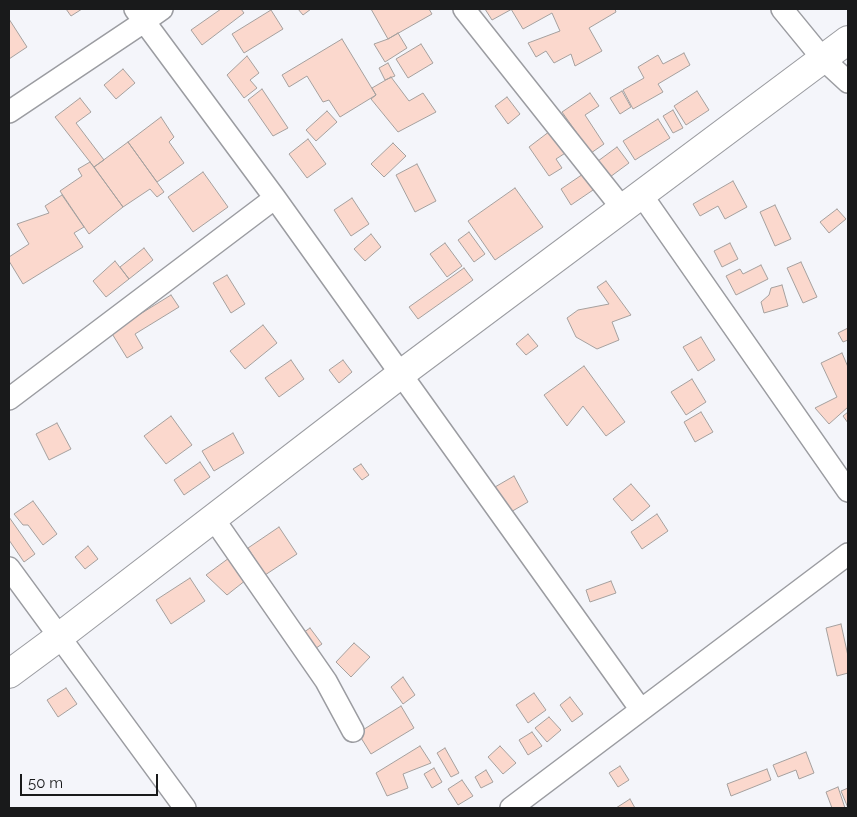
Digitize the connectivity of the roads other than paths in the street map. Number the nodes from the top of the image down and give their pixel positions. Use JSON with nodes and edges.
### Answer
{"nodes":[{"id":1,"x":162,"y":9,"type":"edge"},
{"id":2,"x":464,"y":9,"type":"edge"},
{"id":3,"x":782,"y":9,"type":"edge"},
{"id":4,"x":140,"y":15,"type":"edge"},
{"id":5,"x":848,"y":40,"type":"edge"},
{"id":6,"x":823,"y":59,"type":"junction"},
{"id":7,"x":848,"y":82,"type":"edge"},
{"id":8,"x":9,"y":112,"type":"edge"},
{"id":9,"x":275,"y":198,"type":"junction"},
{"id":10,"x":632,"y":201,"type":"junction"},
{"id":11,"x":401,"y":374,"type":"junction"},
{"id":12,"x":9,"y":398,"type":"edge"},
{"id":13,"x":848,"y":491,"type":"edge"},
{"id":14,"x":213,"y":518,"type":"junction"},
{"id":15,"x":848,"y":554,"type":"edge"},
{"id":16,"x":9,"y":568,"type":"edge"},
{"id":17,"x":59,"y":637,"type":"junction"},
{"id":18,"x":9,"y":674,"type":"edge"},
{"id":19,"x":641,"y":710,"type":"junction"},
{"id":20,"x":353,"y":732,"type":"dead end"},
{"id":21,"x":185,"y":808,"type":"edge"},
{"id":22,"x":511,"y":808,"type":"edge"}],
"edges":[{"from":1,"to":4,"type":"street"},
{"from":2,"to":10,"type":"street"},
{"from":3,"to":6,"type":"street"},
{"from":4,"to":8,"type":"street"},
{"from":4,"to":9,"type":"street"},
{"from":5,"to":6,"type":"main road"},
{"from":6,"to":7,"type":"street"},
{"from":6,"to":10,"type":"main road"},
{"from":9,"to":11,"type":"street"},
{"from":9,"to":12,"type":"street"},
{"from":10,"to":11,"type":"main road"},
{"from":10,"to":13,"type":"street"},
{"from":11,"to":14,"type":"main road"},
{"from":11,"to":19,"type":"street"},
{"from":14,"to":17,"type":"main road"},
{"from":14,"to":20,"type":"street"},
{"from":15,"to":19,"type":"street"},
{"from":16,"to":17,"type":"street"},
{"from":17,"to":18,"type":"main road"},
{"from":17,"to":21,"type":"street"},
{"from":19,"to":22,"type":"street"}]}
